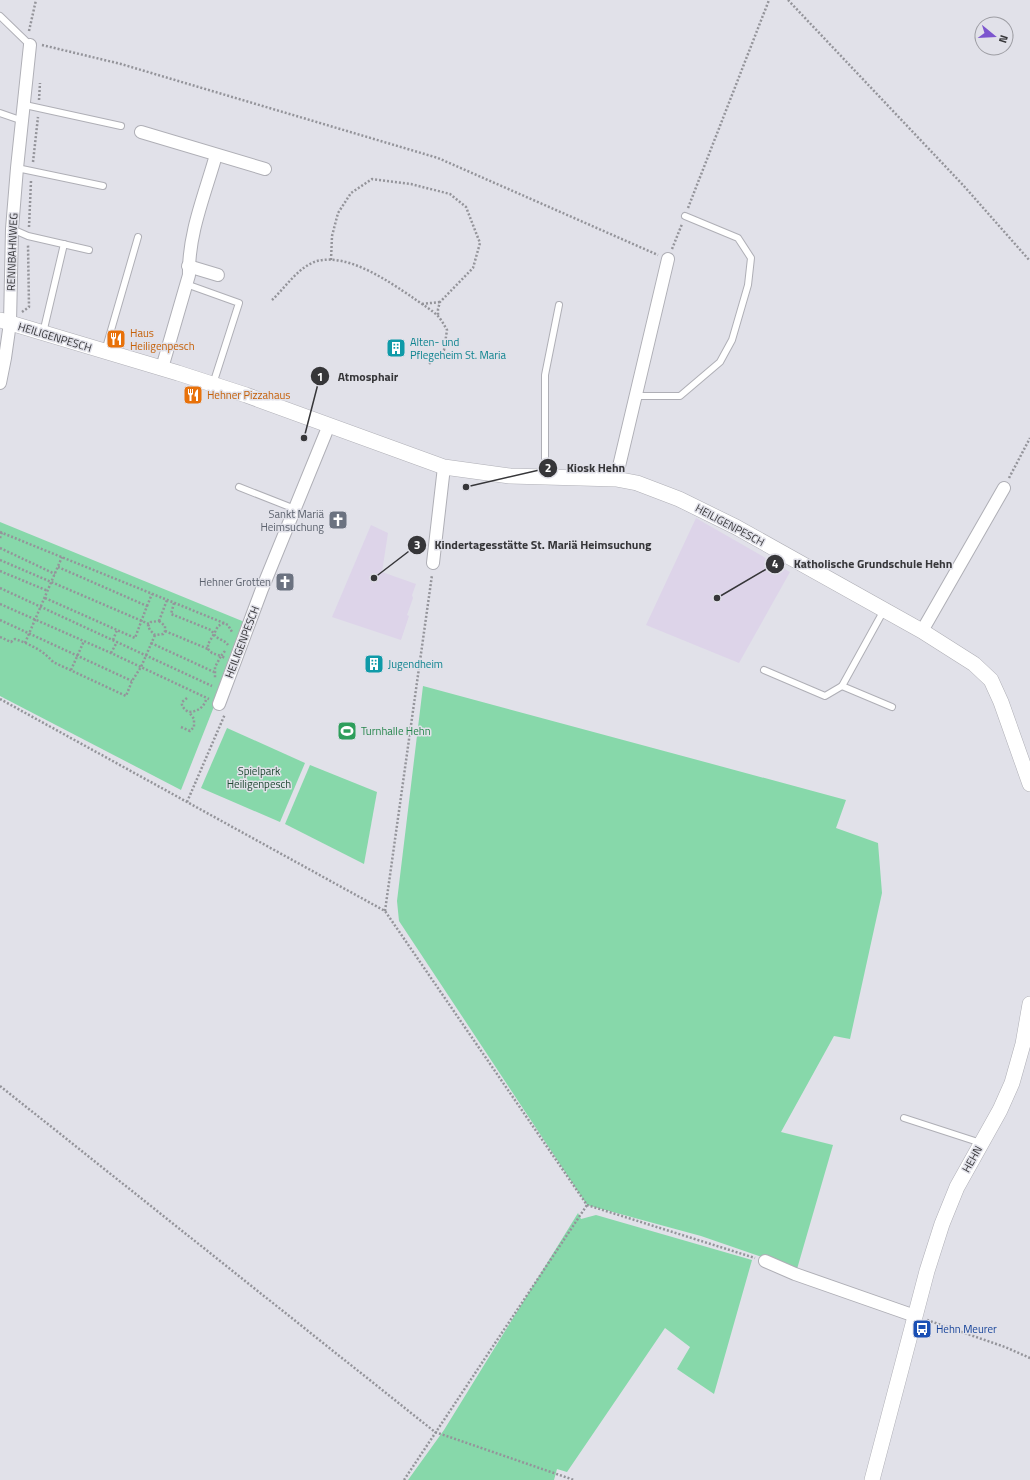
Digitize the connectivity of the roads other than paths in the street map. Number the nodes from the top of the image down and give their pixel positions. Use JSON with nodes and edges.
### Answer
{"nodes":[{"id":1,"x":0,"y":16,"type":"edge"},
{"id":2,"x":36,"y":45,"type":"joint"},
{"id":3,"x":25,"y":105,"type":"junction"},
{"id":4,"x":0,"y":113,"type":"edge"},
{"id":5,"x":23,"y":121,"type":"junction"},
{"id":6,"x":121,"y":126,"type":"dead end"},
{"id":7,"x":142,"y":132,"type":"dead end"},
{"id":8,"x":216,"y":155,"type":"junction"},
{"id":9,"x":17,"y":168,"type":"junction"},
{"id":10,"x":265,"y":169,"type":"dead end"},
{"id":11,"x":103,"y":186,"type":"dead end"},
{"id":12,"x":685,"y":216,"type":"road end"},
{"id":13,"x":12,"y":229,"type":"junction"},
{"id":14,"x":138,"y":237,"type":"dead end"},
{"id":15,"x":64,"y":244,"type":"junction"},
{"id":16,"x":89,"y":250,"type":"dead end"},
{"id":17,"x":668,"y":259,"type":"road end"},
{"id":18,"x":188,"y":266,"type":"junction"},
{"id":19,"x":218,"y":275,"type":"dead end"},
{"id":20,"x":186,"y":284,"type":"junction"},
{"id":21,"x":559,"y":305,"type":"dead end"},
{"id":22,"x":5,"y":321,"type":"edge"},
{"id":23,"x":43,"y":333,"type":"junction"},
{"id":24,"x":105,"y":351,"type":"junction"},
{"id":25,"x":162,"y":368,"type":"junction"},
{"id":26,"x":0,"y":382,"type":"edge"},
{"id":27,"x":213,"y":384,"type":"junction"},
{"id":28,"x":636,"y":396,"type":"junction"},
{"id":29,"x":329,"y":425,"type":"junction"},
{"id":30,"x":444,"y":467,"type":"junction"},
{"id":31,"x":545,"y":477,"type":"junction"},
{"id":32,"x":616,"y":479,"type":"junction"},
{"id":33,"x":239,"y":487,"type":"dead end"},
{"id":34,"x":1004,"y":488,"type":"road end"},
{"id":35,"x":295,"y":509,"type":"junction"},
{"id":36,"x":434,"y":563,"type":"road end"},
{"id":37,"x":884,"y":610,"type":"junction"},
{"id":38,"x":922,"y":632,"type":"junction"},
{"id":39,"x":764,"y":670,"type":"dead end"},
{"id":40,"x":842,"y":686,"type":"junction"},
{"id":41,"x":219,"y":704,"type":"road end"},
{"id":42,"x":892,"y":708,"type":"dead end"},
{"id":43,"x":1029,"y":776,"type":"edge"},
{"id":44,"x":1030,"y":1004,"type":"edge"},
{"id":45,"x":904,"y":1118,"type":"dead end"},
{"id":46,"x":981,"y":1143,"type":"junction"},
{"id":47,"x":765,"y":1261,"type":"road end"},
{"id":48,"x":915,"y":1316,"type":"junction"},
{"id":49,"x":872,"y":1480,"type":"edge"}],
"edges":[{"from":1,"to":2,"type":"lane"},
{"from":2,"to":3,"type":"street","name":"RENNBAHNWEG"},
{"from":3,"to":5,"type":"street","name":"RENNBAHNWEG"},
{"from":3,"to":6,"type":"lane"},
{"from":4,"to":5,"type":"lane"},
{"from":5,"to":9,"type":"street","name":"RENNBAHNWEG"},
{"from":7,"to":8,"type":"street"},
{"from":8,"to":10,"type":"street"},
{"from":8,"to":18,"type":"street"},
{"from":9,"to":11,"type":"lane"},
{"from":9,"to":13,"type":"street","name":"RENNBAHNWEG"},
{"from":12,"to":28,"type":"lane"},
{"from":13,"to":15,"type":"lane"},
{"from":13,"to":22,"type":"street","name":"RENNBAHNWEG"},
{"from":14,"to":24,"type":"lane"},
{"from":15,"to":16,"type":"lane"},
{"from":15,"to":23,"type":"lane"},
{"from":17,"to":28,"type":"street"},
{"from":18,"to":19,"type":"street"},
{"from":18,"to":20,"type":"street"},
{"from":20,"to":25,"type":"street"},
{"from":20,"to":27,"type":"lane"},
{"from":21,"to":31,"type":"lane"},
{"from":22,"to":23,"type":"street","name":"HEILIGENPESCH"},
{"from":22,"to":26,"type":"street","name":"RENNBAHNWEG"},
{"from":23,"to":24,"type":"street","name":"HEILIGENPESCH"},
{"from":24,"to":25,"type":"street","name":"HEILIGENPESCH"},
{"from":25,"to":27,"type":"street","name":"HEILIGENPESCH"},
{"from":27,"to":29,"type":"street","name":"HEILIGENPESCH"},
{"from":28,"to":32,"type":"street"},
{"from":29,"to":30,"type":"street","name":"HEILIGENPESCH"},
{"from":29,"to":35,"type":"street","name":"HEILIGENPESCH"},
{"from":30,"to":31,"type":"street","name":"HEILIGENPESCH"},
{"from":30,"to":36,"type":"street"},
{"from":31,"to":32,"type":"street","name":"HEILIGENPESCH"},
{"from":32,"to":37,"type":"street","name":"HEILIGENPESCH"},
{"from":33,"to":35,"type":"lane"},
{"from":34,"to":38,"type":"street"},
{"from":35,"to":41,"type":"street","name":"HEILIGENPESCH"},
{"from":37,"to":38,"type":"street","name":"HEILIGENPESCH"},
{"from":37,"to":40,"type":"lane"},
{"from":38,"to":43,"type":"street","name":"HEILIGENPESCH"},
{"from":39,"to":40,"type":"lane"},
{"from":40,"to":42,"type":"lane"},
{"from":44,"to":46,"type":"street","name":"HEHN"},
{"from":45,"to":46,"type":"lane"},
{"from":46,"to":48,"type":"street","name":"HEHN"},
{"from":47,"to":48,"type":"street"},
{"from":48,"to":49,"type":"street","name":"HEHN"}]}
